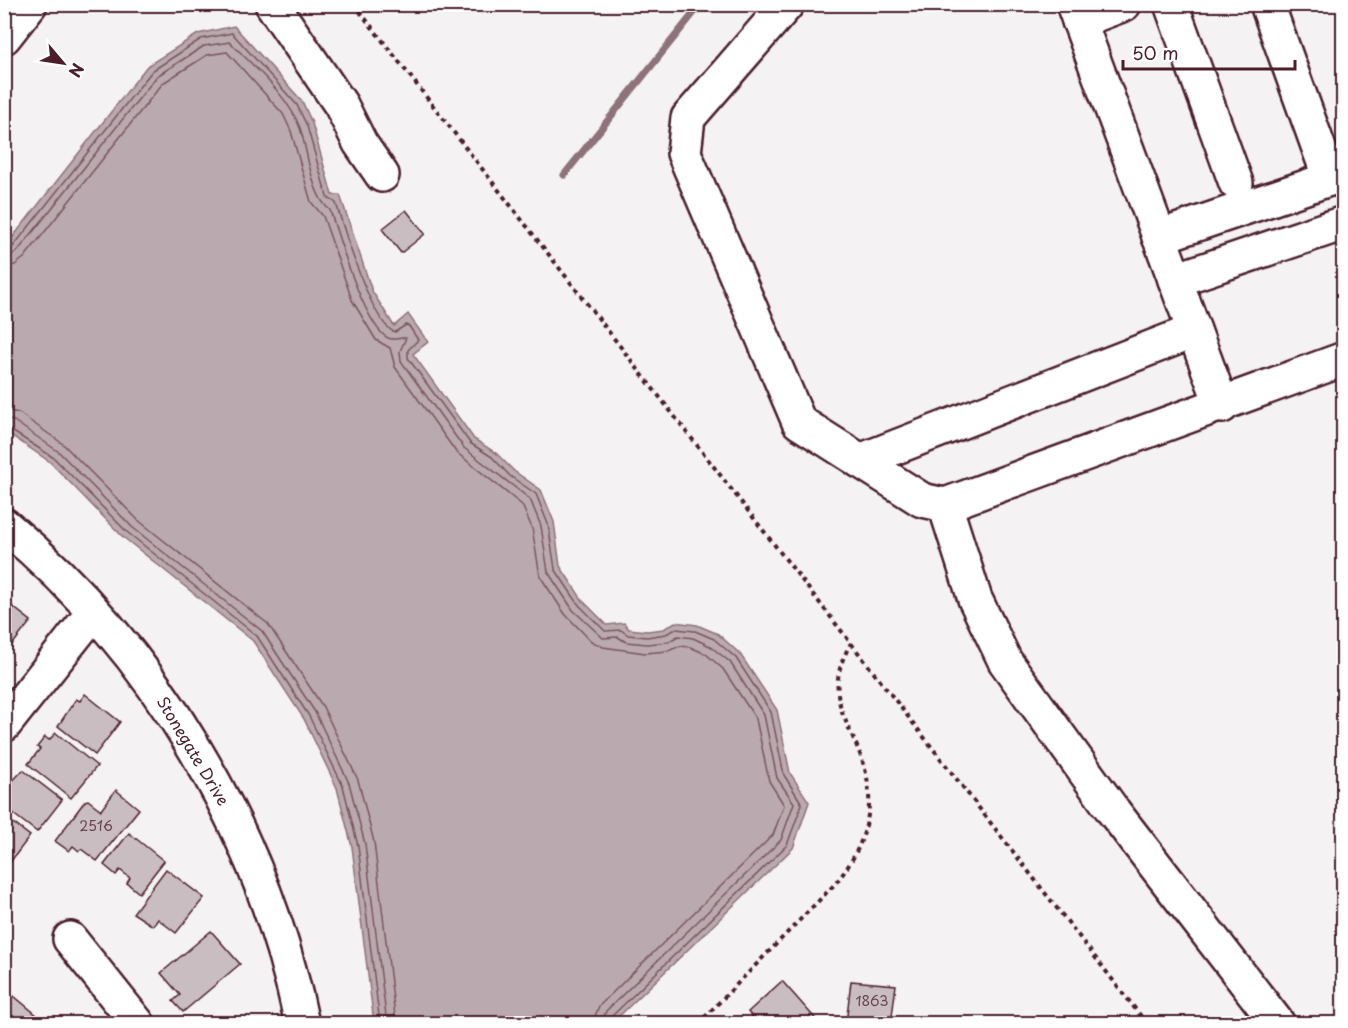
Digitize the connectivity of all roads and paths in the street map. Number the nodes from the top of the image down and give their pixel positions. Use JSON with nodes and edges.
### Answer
{"nodes":[{"id":1,"x":30,"y":4,"type":"edge"},
{"id":2,"x":272,"y":4,"type":"edge"},
{"id":3,"x":354,"y":4,"type":"edge"},
{"id":4,"x":786,"y":4,"type":"edge"},
{"id":5,"x":1124,"y":4,"type":"edge"},
{"id":6,"x":1171,"y":4,"type":"edge"},
{"id":7,"x":1267,"y":4,"type":"edge"},
{"id":8,"x":1076,"y":13,"type":"edge"},
{"id":9,"x":4,"y":37,"type":"edge"},
{"id":10,"x":382,"y":175,"type":"dead end"},
{"id":11,"x":1337,"y":176,"type":"edge"},
{"id":12,"x":1236,"y":183,"type":"dead end"},
{"id":13,"x":1344,"y":223,"type":"edge"},
{"id":14,"x":1159,"y":237,"type":"junction"},
{"id":15,"x":1175,"y":280,"type":"junction"},
{"id":16,"x":1194,"y":332,"type":"junction"},
{"id":17,"x":1344,"y":359,"type":"edge"},
{"id":18,"x":1222,"y":406,"type":"junction"},
{"id":19,"x":860,"y":460,"type":"junction"},
{"id":20,"x":945,"y":505,"type":"junction"},
{"id":21,"x":4,"y":525,"type":"edge"},
{"id":22,"x":93,"y":613,"type":"junction"},
{"id":23,"x":851,"y":643,"type":"junction"},
{"id":24,"x":6,"y":721,"type":"edge"},
{"id":25,"x":70,"y":939,"type":"dead end"},
{"id":26,"x":138,"y":1023,"type":"edge"},
{"id":27,"x":302,"y":1023,"type":"edge"},
{"id":28,"x":698,"y":1023,"type":"edge"},
{"id":29,"x":1147,"y":1023,"type":"edge"},
{"id":30,"x":1278,"y":1023,"type":"edge"}],
"edges":[{"from":1,"to":9,"type":"street"},
{"from":2,"to":10,"type":"street"},
{"from":3,"to":23,"type":"path"},
{"from":4,"to":19,"type":"street"},
{"from":5,"to":8,"type":"street"},
{"from":6,"to":12,"type":"street"},
{"from":7,"to":11,"type":"street"},
{"from":8,"to":14,"type":"street"},
{"from":11,"to":14,"type":"street"},
{"from":13,"to":15,"type":"street"},
{"from":14,"to":15,"type":"street"},
{"from":15,"to":16,"type":"street"},
{"from":16,"to":18,"type":"street"},
{"from":16,"to":19,"type":"street"},
{"from":17,"to":18,"type":"street"},
{"from":18,"to":20,"type":"street"},
{"from":19,"to":20,"type":"street"},
{"from":20,"to":30,"type":"street"},
{"from":21,"to":22,"type":"street","name":"Stonegate Drive"},
{"from":22,"to":24,"type":"street"},
{"from":22,"to":27,"type":"street","name":"Stonegate Drive"},
{"from":23,"to":28,"type":"path"},
{"from":23,"to":29,"type":"path"},
{"from":25,"to":26,"type":"street"}]}
